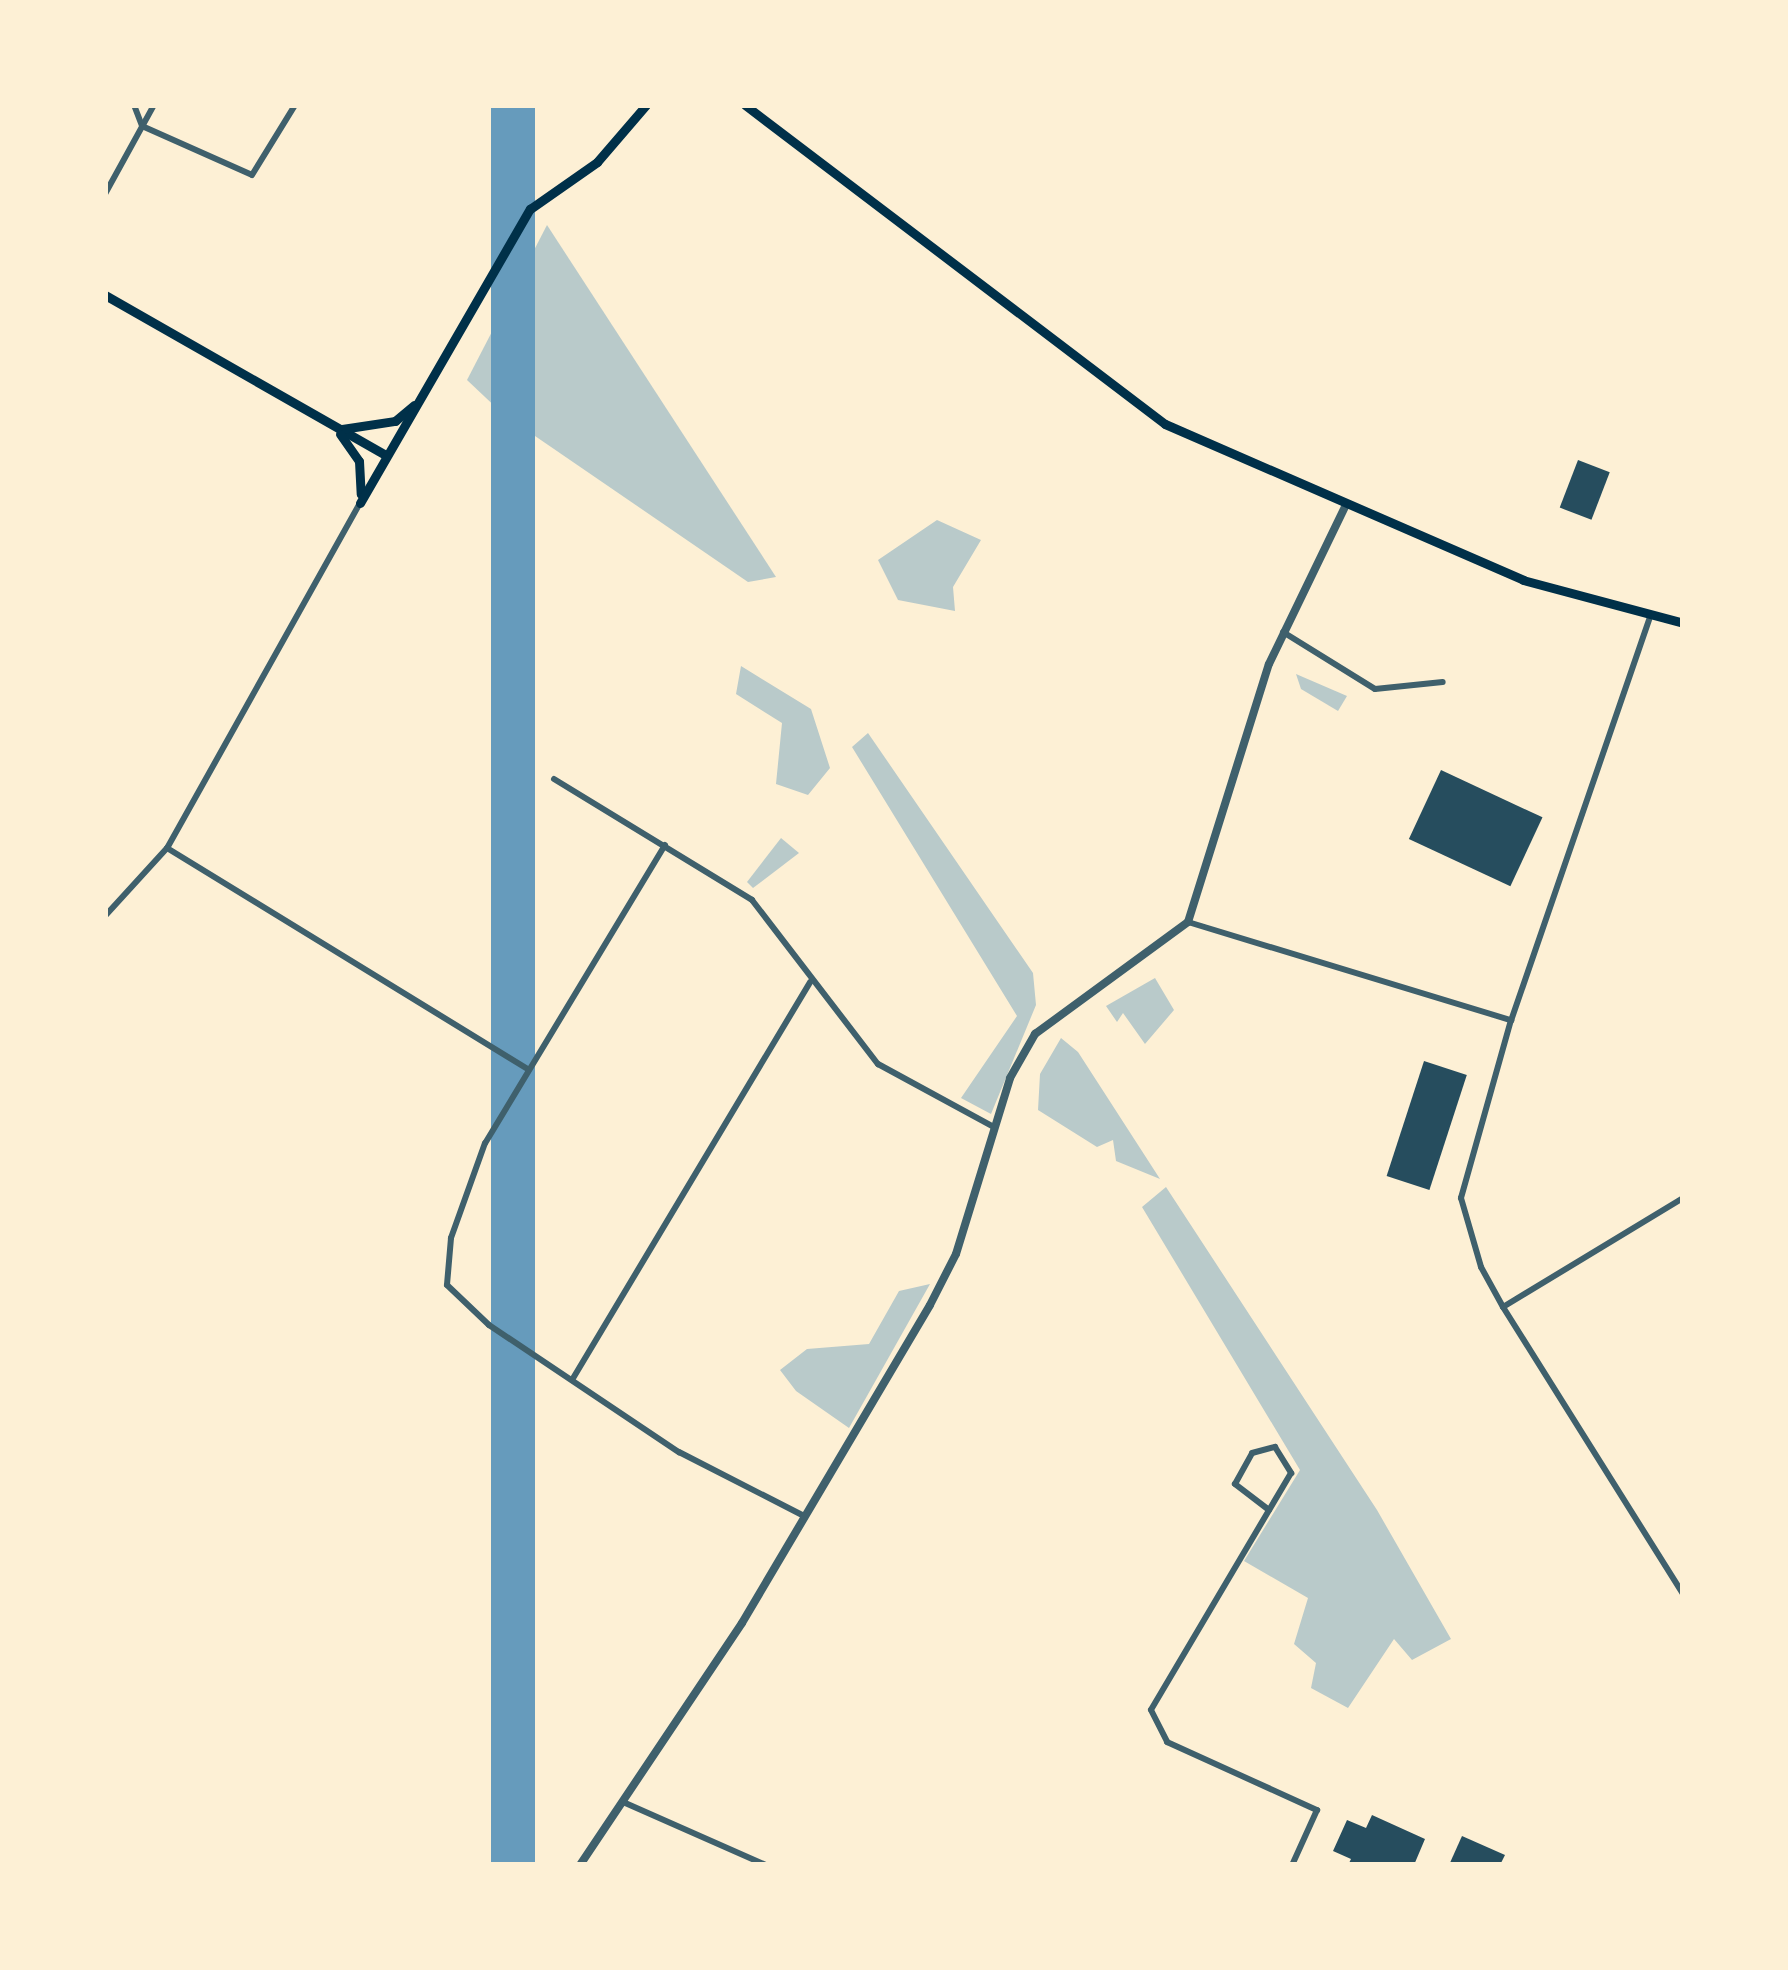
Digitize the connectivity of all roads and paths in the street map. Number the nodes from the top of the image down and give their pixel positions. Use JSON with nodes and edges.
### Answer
{"nodes":[{"id":1,"x":134,"y":105,"type":"edge"},
{"id":2,"x":154,"y":105,"type":"edge"},
{"id":3,"x":295,"y":105,"type":"edge"},
{"id":4,"x":646,"y":105,"type":"edge"},
{"id":5,"x":745,"y":105,"type":"edge"},
{"id":6,"x":142,"y":126,"type":"junction"},
{"id":7,"x":105,"y":194,"type":"edge"},
{"id":8,"x":106,"y":295,"type":"edge"},
{"id":9,"x":422,"y":398,"type":"junction"},
{"id":10,"x":336,"y":430,"type":"junction"},
{"id":11,"x":386,"y":455,"type":"junction"},
{"id":12,"x":360,"y":503,"type":"junction"},
{"id":13,"x":1346,"y":505,"type":"junction"},
{"id":14,"x":1650,"y":617,"type":"junction"},
{"id":15,"x":1683,"y":623,"type":"edge"},
{"id":16,"x":1283,"y":632,"type":"junction"},
{"id":17,"x":1443,"y":682,"type":"dead end"},
{"id":18,"x":554,"y":779,"type":"dead end"},
{"id":19,"x":665,"y":845,"type":"junction"},
{"id":20,"x":167,"y":848,"type":"junction"},
{"id":21,"x":105,"y":916,"type":"edge"},
{"id":22,"x":1188,"y":922,"type":"junction"},
{"id":23,"x":811,"y":981,"type":"junction"},
{"id":24,"x":1511,"y":1020,"type":"junction"},
{"id":25,"x":528,"y":1070,"type":"junction"},
{"id":26,"x":992,"y":1126,"type":"junction"},
{"id":27,"x":1683,"y":1198,"type":"edge"},
{"id":28,"x":1503,"y":1307,"type":"junction"},
{"id":29,"x":572,"y":1380,"type":"junction"},
{"id":30,"x":1268,"y":1510,"type":"junction"},
{"id":31,"x":804,"y":1516,"type":"junction"},
{"id":32,"x":1683,"y":1594,"type":"edge"},
{"id":33,"x":623,"y":1802,"type":"junction"},
{"id":34,"x":580,"y":1865,"type":"edge"},
{"id":35,"x":766,"y":1865,"type":"edge"},
{"id":36,"x":1292,"y":1865,"type":"edge"}],
"edges":[{"from":1,"to":6,"type":"street"},
{"from":2,"to":6,"type":"street"},
{"from":3,"to":6,"type":"street"},
{"from":4,"to":9,"type":"main road"},
{"from":5,"to":13,"type":"main road"},
{"from":6,"to":7,"type":"street"},
{"from":8,"to":10,"type":"main road"},
{"from":9,"to":10,"type":"main road"},
{"from":9,"to":11,"type":"main road"},
{"from":10,"to":11,"type":"main road"},
{"from":10,"to":12,"type":"main road"},
{"from":11,"to":12,"type":"main road"},
{"from":12,"to":20,"type":"street"},
{"from":13,"to":14,"type":"main road"},
{"from":13,"to":16,"type":"street"},
{"from":14,"to":15,"type":"main road"},
{"from":14,"to":24,"type":"street"},
{"from":16,"to":17,"type":"street"},
{"from":16,"to":22,"type":"street"},
{"from":18,"to":19,"type":"street"},
{"from":19,"to":23,"type":"street"},
{"from":19,"to":25,"type":"street"},
{"from":20,"to":21,"type":"street"},
{"from":20,"to":25,"type":"street"},
{"from":22,"to":24,"type":"street"},
{"from":22,"to":26,"type":"street"},
{"from":23,"to":26,"type":"street"},
{"from":23,"to":29,"type":"street"},
{"from":24,"to":28,"type":"street"},
{"from":25,"to":29,"type":"street"},
{"from":26,"to":31,"type":"street"},
{"from":27,"to":28,"type":"street"},
{"from":28,"to":32,"type":"street"},
{"from":29,"to":31,"type":"street"},
{"from":30,"to":30,"type":"street"},
{"from":30,"to":36,"type":"street"},
{"from":31,"to":33,"type":"street"},
{"from":33,"to":34,"type":"street"},
{"from":33,"to":35,"type":"street"}]}
